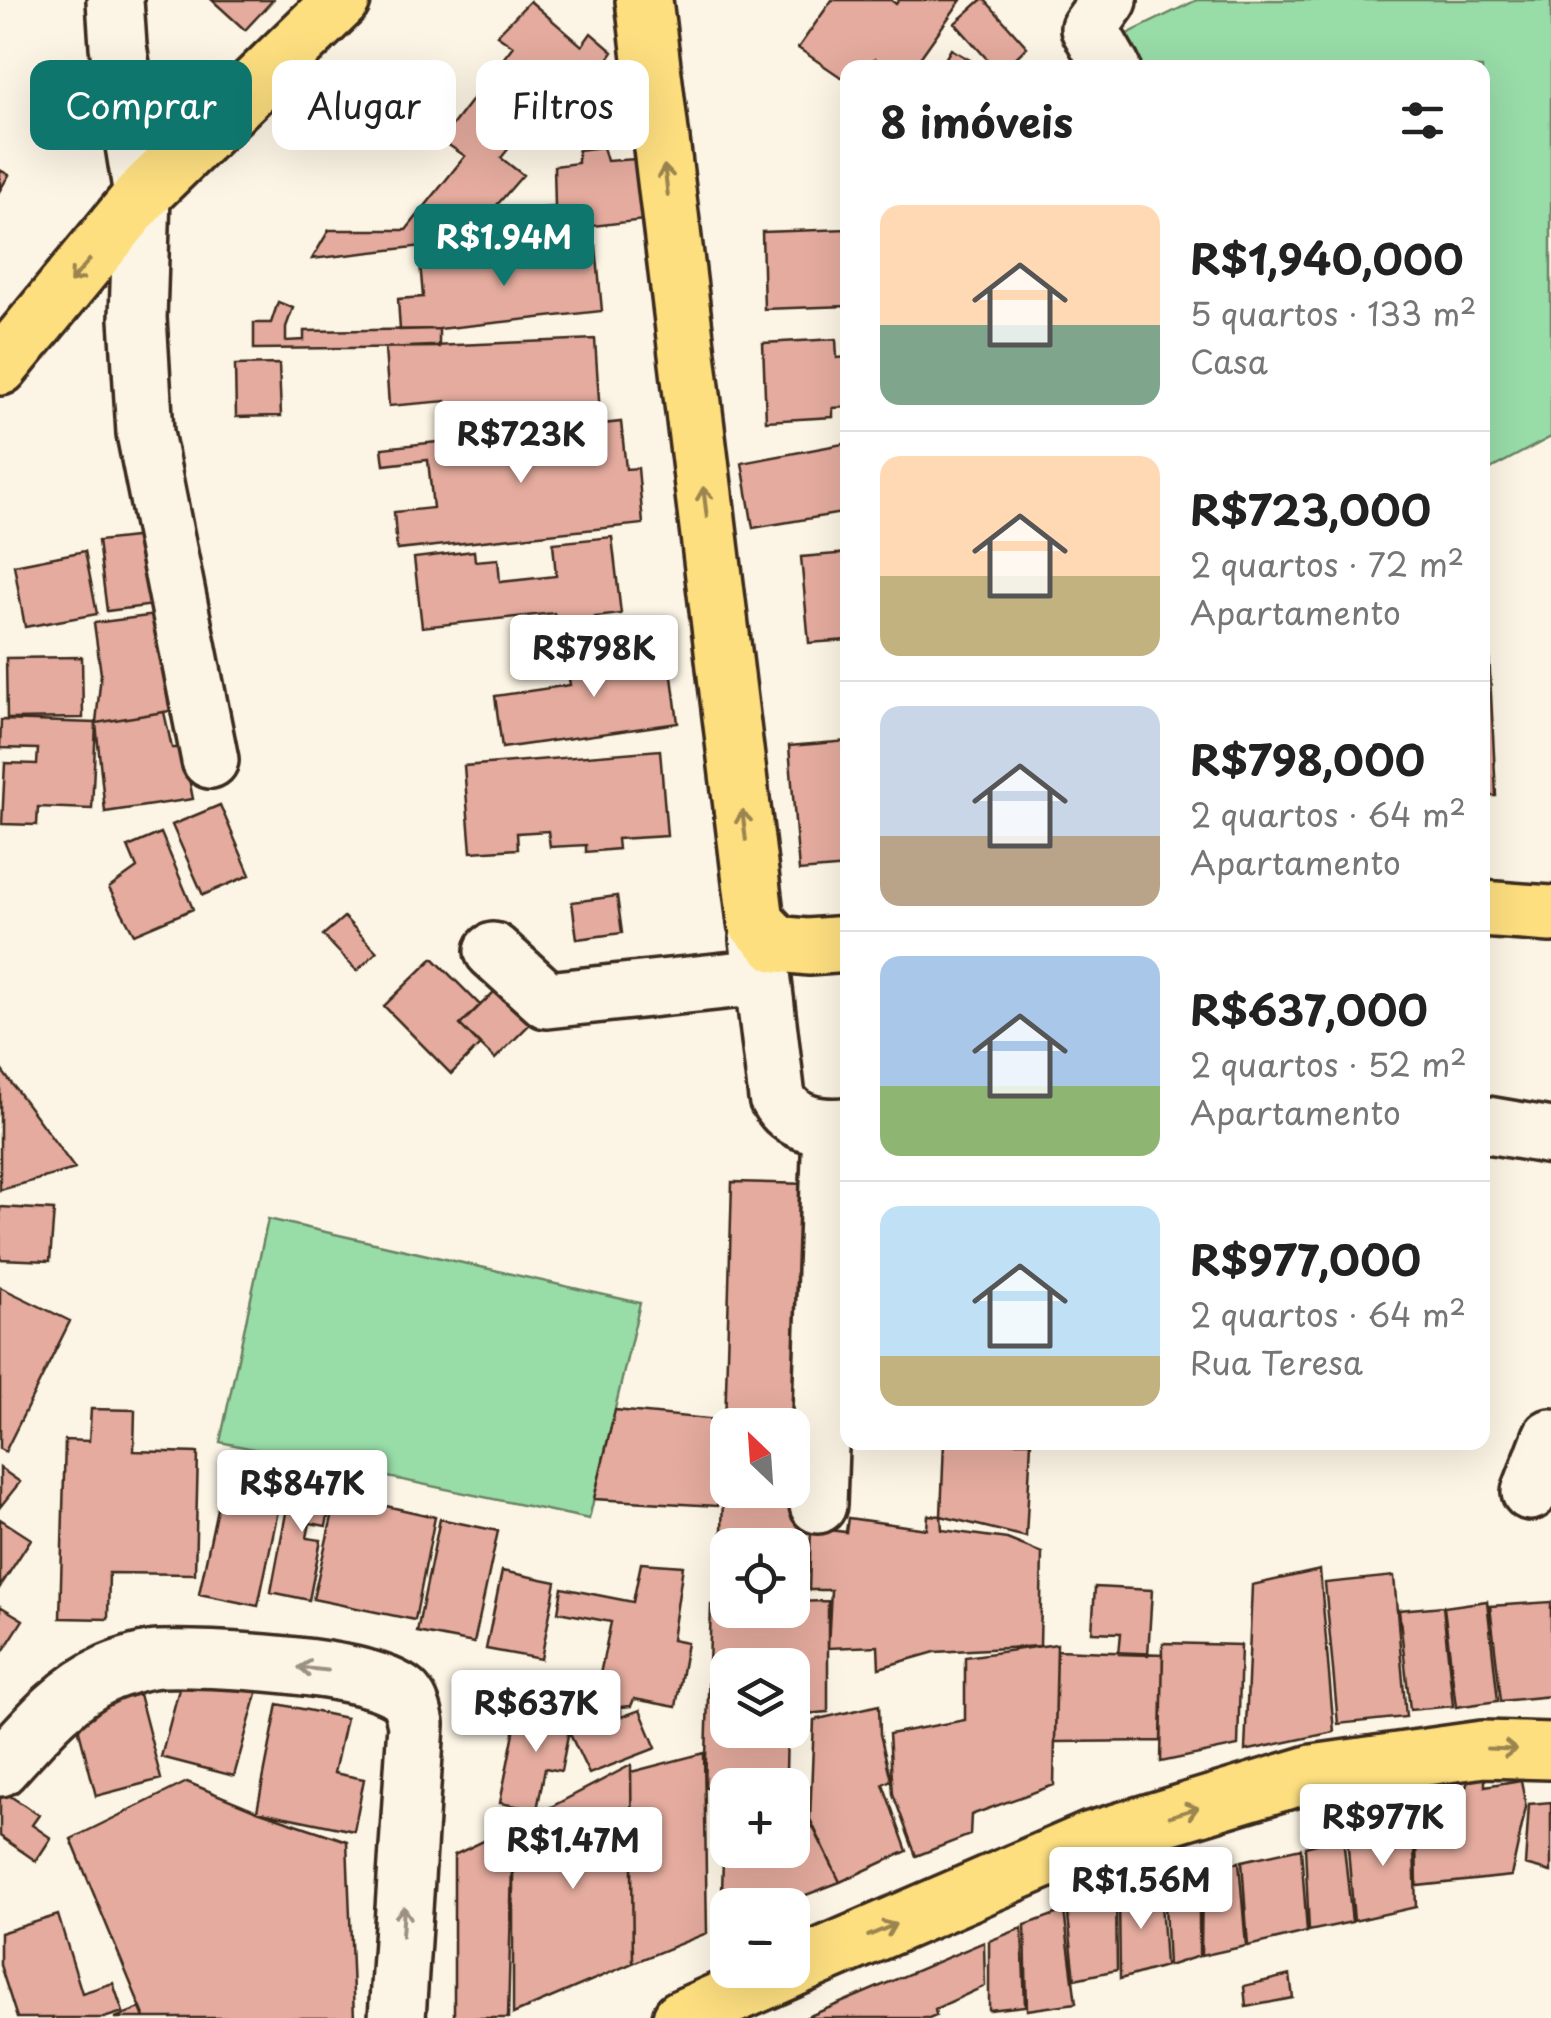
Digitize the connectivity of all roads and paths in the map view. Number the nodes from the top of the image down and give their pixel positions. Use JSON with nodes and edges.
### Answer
{"nodes":[{"id":1,"x":115,"y":0,"type":"edge"},
{"id":2,"x":342,"y":0,"type":"edge"},
{"id":3,"x":644,"y":0,"type":"edge"},
{"id":4,"x":1109,"y":0,"type":"edge"},
{"id":5,"x":1108,"y":60,"type":"edge"},
{"id":6,"x":142,"y":195,"type":"junction"},
{"id":7,"x":0,"y":367,"type":"edge"},
{"id":8,"x":210,"y":760,"type":"dead end"},
{"id":9,"x":1490,"y":910,"type":"edge"},
{"id":10,"x":1551,"y":914,"type":"edge"},
{"id":11,"x":756,"y":922,"type":"junction"},
{"id":12,"x":840,"y":945,"type":"edge"},
{"id":13,"x":492,"y":951,"type":"dead end"},
{"id":14,"x":762,"y":977,"type":"junction"},
{"id":15,"x":1490,"y":1125,"type":"edge"},
{"id":16,"x":839,"y":1126,"type":"edge"},
{"id":17,"x":1551,"y":1136,"type":"edge"},
{"id":18,"x":837,"y":1267,"type":"edge"},
{"id":19,"x":1551,"y":1437,"type":"edge"},
{"id":20,"x":1530,"y":1492,"type":"dead end"},
{"id":21,"x":818,"y":1504,"type":"dead end"},
{"id":22,"x":1551,"y":1751,"type":"edge"},
{"id":23,"x":0,"y":1768,"type":"edge"},
{"id":24,"x":810,"y":1962,"type":"edge"},
{"id":25,"x":755,"y":1988,"type":"edge"},
{"id":26,"x":710,"y":2011,"type":"edge"},
{"id":27,"x":397,"y":2018,"type":"edge"}],
"edges":[{"from":1,"to":6,"type":"street"},
{"from":2,"to":6,"type":"main road"},
{"from":11,"to":3,"type":"main road","one_way":true},
{"from":4,"to":5,"type":"street"},
{"from":6,"to":7,"type":"main road","one_way":true},
{"from":6,"to":8,"type":"street"},
{"from":9,"to":10,"type":"main road"},
{"from":11,"to":12,"type":"main road"},
{"from":11,"to":14,"type":"street"},
{"from":13,"to":14,"type":"street"},
{"from":14,"to":16,"type":"street"},
{"from":15,"to":17,"type":"street"},
{"from":16,"to":18,"type":"street"},
{"from":18,"to":21,"type":"street"},
{"from":19,"to":20,"type":"street"},
{"from":24,"to":22,"type":"main road","one_way":true},
{"from":27,"to":23,"type":"street","one_way":true},
{"from":25,"to":26,"type":"main road"}]}
